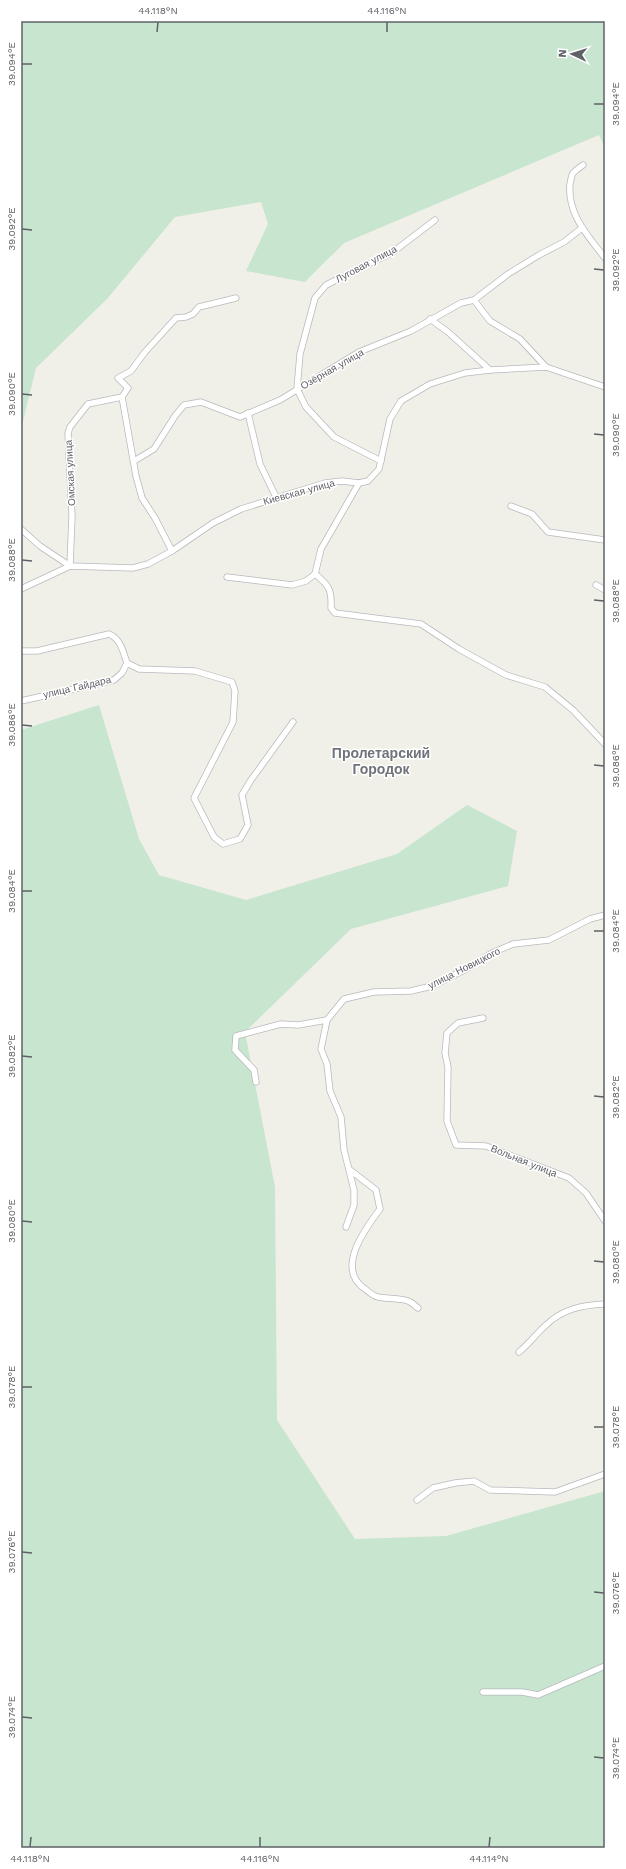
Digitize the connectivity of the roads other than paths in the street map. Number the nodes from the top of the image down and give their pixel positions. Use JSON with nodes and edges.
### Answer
{"nodes":[{"id":1,"x":583,"y":165,"type":"dead end"},
{"id":2,"x":435,"y":220,"type":"dead end"},
{"id":3,"x":582,"y":228,"type":"junction"},
{"id":4,"x":605,"y":258,"type":"edge"},
{"id":5,"x":236,"y":298,"type":"dead end"},
{"id":6,"x":474,"y":300,"type":"junction"},
{"id":7,"x":430,"y":319,"type":"junction"},
{"id":8,"x":546,"y":367,"type":"junction"},
{"id":9,"x":490,"y":370,"type":"junction"},
{"id":10,"x":605,"y":387,"type":"edge"},
{"id":11,"x":297,"y":389,"type":"junction"},
{"id":12,"x":122,"y":397,"type":"junction"},
{"id":13,"x":248,"y":413,"type":"junction"},
{"id":14,"x":134,"y":461,"type":"junction"},
{"id":15,"x":381,"y":461,"type":"junction"},
{"id":16,"x":359,"y":483,"type":"junction"},
{"id":17,"x":277,"y":499,"type":"junction"},
{"id":18,"x":512,"y":506,"type":"dead end"},
{"id":19,"x":22,"y":528,"type":"edge"},
{"id":20,"x":605,"y":540,"type":"edge"},
{"id":21,"x":172,"y":551,"type":"junction"},
{"id":22,"x":70,"y":566,"type":"junction"},
{"id":23,"x":315,"y":574,"type":"junction"},
{"id":24,"x":227,"y":577,"type":"dead end"},
{"id":25,"x":596,"y":585,"type":"dead end"},
{"id":26,"x":21,"y":589,"type":"edge"},
{"id":27,"x":605,"y":590,"type":"edge"},
{"id":28,"x":21,"y":651,"type":"edge"},
{"id":29,"x":127,"y":663,"type":"junction"},
{"id":30,"x":21,"y":701,"type":"edge"},
{"id":31,"x":292,"y":722,"type":"dead end"},
{"id":32,"x":605,"y":744,"type":"edge"},
{"id":33,"x":605,"y":915,"type":"edge"},
{"id":34,"x":483,"y":1018,"type":"dead end"},
{"id":35,"x":327,"y":1020,"type":"junction"},
{"id":36,"x":256,"y":1082,"type":"dead end"},
{"id":37,"x":349,"y":1170,"type":"junction"},
{"id":38,"x":605,"y":1221,"type":"edge"},
{"id":39,"x":346,"y":1227,"type":"dead end"},
{"id":40,"x":605,"y":1304,"type":"edge"},
{"id":41,"x":418,"y":1308,"type":"dead end"},
{"id":42,"x":519,"y":1352,"type":"dead end"},
{"id":43,"x":605,"y":1474,"type":"edge"},
{"id":44,"x":417,"y":1500,"type":"dead end"},
{"id":45,"x":605,"y":1666,"type":"edge"},
{"id":46,"x":484,"y":1692,"type":"dead end"}],
"edges":[{"from":1,"to":3,"type":"street"},
{"from":2,"to":11,"type":"street","name":"Луговая улица"},
{"from":3,"to":4,"type":"street"},
{"from":3,"to":6,"type":"street","name":"Озёрная улица"},
{"from":5,"to":12,"type":"street"},
{"from":6,"to":7,"type":"street","name":"Озёрная улица"},
{"from":6,"to":8,"type":"street"},
{"from":7,"to":9,"type":"street"},
{"from":7,"to":11,"type":"street","name":"Озёрная улица"},
{"from":8,"to":9,"type":"street"},
{"from":8,"to":10,"type":"street"},
{"from":9,"to":15,"type":"street"},
{"from":11,"to":13,"type":"street","name":"Озёрная улица"},
{"from":11,"to":15,"type":"street"},
{"from":12,"to":14,"type":"street"},
{"from":12,"to":22,"type":"street","name":"Омская улица"},
{"from":13,"to":14,"type":"street","name":"Озёрная улица"},
{"from":13,"to":17,"type":"street"},
{"from":14,"to":21,"type":"street"},
{"from":15,"to":16,"type":"street"},
{"from":16,"to":17,"type":"street","name":"Киевская улица"},
{"from":16,"to":23,"type":"street"},
{"from":17,"to":21,"type":"street","name":"Киевская улица"},
{"from":18,"to":20,"type":"street"},
{"from":19,"to":22,"type":"street"},
{"from":21,"to":22,"type":"street","name":"Киевская улица"},
{"from":22,"to":26,"type":"street","name":"Киевская улица"},
{"from":23,"to":24,"type":"street"},
{"from":23,"to":32,"type":"street"},
{"from":25,"to":27,"type":"street"},
{"from":28,"to":29,"type":"street"},
{"from":29,"to":30,"type":"street","name":"улица Гайдара"},
{"from":29,"to":31,"type":"street"},
{"from":33,"to":35,"type":"street","name":"улица Новицкого"},
{"from":34,"to":38,"type":"street","name":"Вольная улица"},
{"from":35,"to":36,"type":"street"},
{"from":35,"to":37,"type":"street","name":"улица Новицкого"},
{"from":37,"to":39,"type":"street"},
{"from":37,"to":41,"type":"street"},
{"from":40,"to":42,"type":"street"},
{"from":43,"to":44,"type":"street"},
{"from":45,"to":46,"type":"street"}]}
